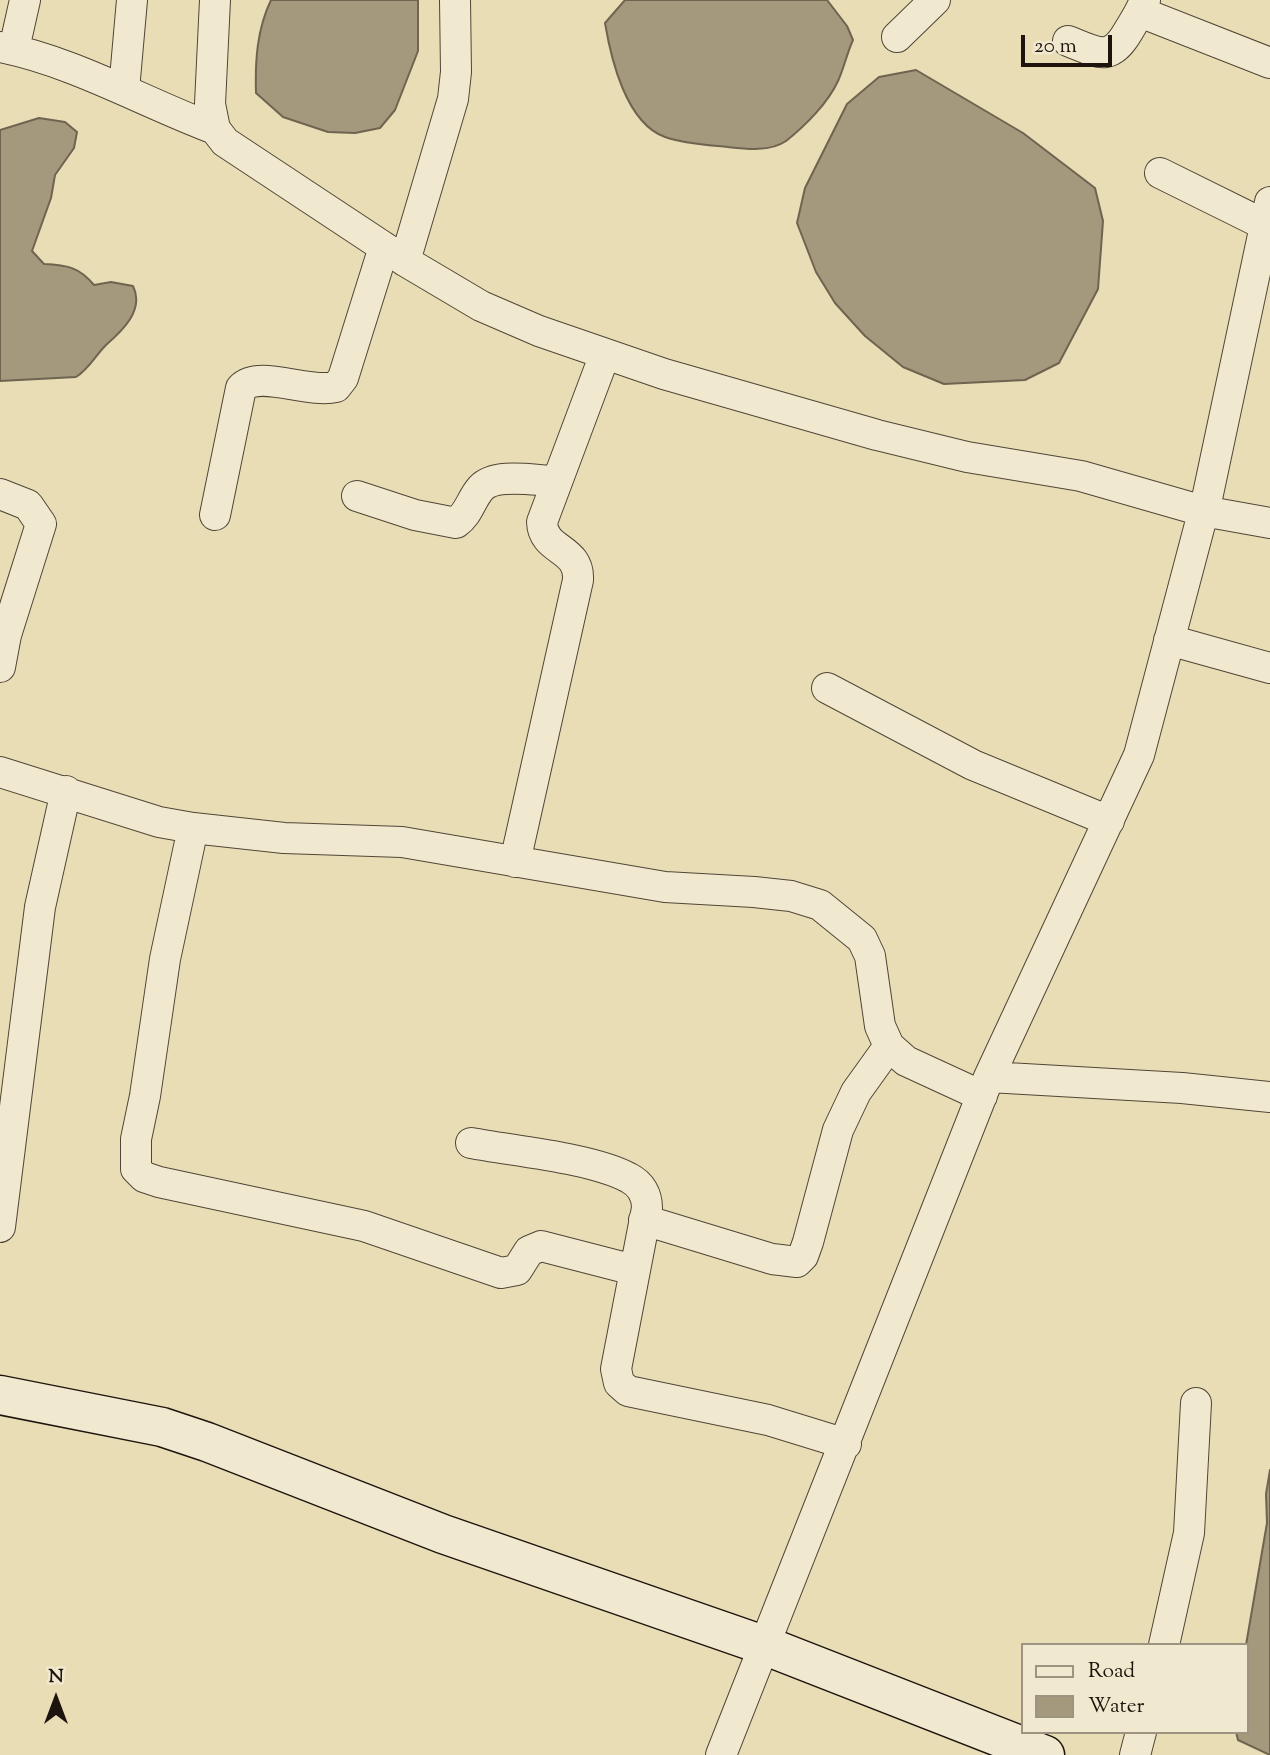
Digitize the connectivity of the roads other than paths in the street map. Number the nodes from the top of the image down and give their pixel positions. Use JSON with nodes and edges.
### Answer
{"nodes":[{"id":1,"x":25,"y":0,"type":"edge"},
{"id":2,"x":132,"y":0,"type":"edge"},
{"id":3,"x":215,"y":0,"type":"edge"},
{"id":4,"x":455,"y":0,"type":"edge"},
{"id":5,"x":935,"y":0,"type":"edge"},
{"id":6,"x":1143,"y":6,"type":"edge"},
{"id":7,"x":897,"y":37,"type":"dead end"},
{"id":8,"x":1068,"y":41,"type":"dead end"},
{"id":9,"x":7,"y":48,"type":"edge"},
{"id":10,"x":1270,"y":63,"type":"edge"},
{"id":11,"x":124,"y":90,"type":"junction"},
{"id":12,"x":215,"y":129,"type":"junction"},
{"id":13,"x":1160,"y":173,"type":"dead end"},
{"id":14,"x":1268,"y":211,"type":"edge"},
{"id":15,"x":394,"y":254,"type":"junction"},
{"id":16,"x":605,"y":354,"type":"junction"},
{"id":17,"x":556,"y":481,"type":"junction"},
{"id":18,"x":0,"y":494,"type":"edge"},
{"id":19,"x":357,"y":496,"type":"dead end"},
{"id":20,"x":1203,"y":511,"type":"junction"},
{"id":21,"x":215,"y":515,"type":"dead end"},
{"id":22,"x":1270,"y":523,"type":"edge"},
{"id":23,"x":1170,"y":639,"type":"junction"},
{"id":24,"x":0,"y":667,"type":"edge"},
{"id":25,"x":1270,"y":668,"type":"edge"},
{"id":26,"x":827,"y":688,"type":"dead end"},
{"id":27,"x":0,"y":772,"type":"edge"},
{"id":28,"x":66,"y":791,"type":"junction"},
{"id":29,"x":1109,"y":821,"type":"junction"},
{"id":30,"x":193,"y":828,"type":"junction"},
{"id":31,"x":515,"y":862,"type":"junction"},
{"id":32,"x":12,"y":1017,"type":"edge"},
{"id":33,"x":889,"y":1046,"type":"junction"},
{"id":34,"x":986,"y":1087,"type":"junction"},
{"id":35,"x":1270,"y":1097,"type":"edge"},
{"id":36,"x":471,"y":1143,"type":"dead end"},
{"id":37,"x":644,"y":1220,"type":"junction"},
{"id":38,"x":0,"y":1227,"type":"edge"},
{"id":39,"x":634,"y":1270,"type":"junction"},
{"id":40,"x":0,"y":1395,"type":"edge"},
{"id":41,"x":1196,"y":1403,"type":"dead end"},
{"id":42,"x":846,"y":1444,"type":"junction"},
{"id":43,"x":1164,"y":1643,"type":"edge"},
{"id":44,"x":766,"y":1646,"type":"junction"},
{"id":45,"x":1140,"y":1734,"type":"edge"},
{"id":46,"x":721,"y":1755,"type":"edge"},
{"id":47,"x":1045,"y":1755,"type":"edge"},
{"id":48,"x":1135,"y":1755,"type":"edge"}],
"edges":[{"from":1,"to":9,"type":"street"},
{"from":2,"to":11,"type":"street"},
{"from":3,"to":12,"type":"street"},
{"from":4,"to":15,"type":"street"},
{"from":5,"to":7,"type":"street"},
{"from":6,"to":8,"type":"street"},
{"from":6,"to":10,"type":"street"},
{"from":9,"to":11,"type":"street"},
{"from":11,"to":12,"type":"street"},
{"from":12,"to":15,"type":"street"},
{"from":13,"to":14,"type":"street"},
{"from":14,"to":20,"type":"street"},
{"from":15,"to":16,"type":"street"},
{"from":15,"to":21,"type":"street"},
{"from":16,"to":17,"type":"street"},
{"from":16,"to":20,"type":"street"},
{"from":17,"to":19,"type":"street"},
{"from":17,"to":31,"type":"street"},
{"from":18,"to":24,"type":"street"},
{"from":20,"to":22,"type":"street"},
{"from":20,"to":23,"type":"street"},
{"from":23,"to":25,"type":"street"},
{"from":23,"to":29,"type":"street"},
{"from":26,"to":29,"type":"street"},
{"from":27,"to":28,"type":"street"},
{"from":28,"to":30,"type":"street"},
{"from":28,"to":32,"type":"street"},
{"from":29,"to":34,"type":"street"},
{"from":30,"to":31,"type":"street"},
{"from":30,"to":39,"type":"street"},
{"from":31,"to":33,"type":"street"},
{"from":32,"to":38,"type":"street"},
{"from":33,"to":34,"type":"street"},
{"from":33,"to":37,"type":"street"},
{"from":34,"to":35,"type":"street"},
{"from":34,"to":42,"type":"street"},
{"from":36,"to":37,"type":"street"},
{"from":37,"to":39,"type":"street"},
{"from":39,"to":42,"type":"street"},
{"from":40,"to":44,"type":"street"},
{"from":41,"to":43,"type":"street"},
{"from":42,"to":44,"type":"street"},
{"from":44,"to":46,"type":"street"},
{"from":44,"to":47,"type":"street"},
{"from":45,"to":48,"type":"street"}]}
